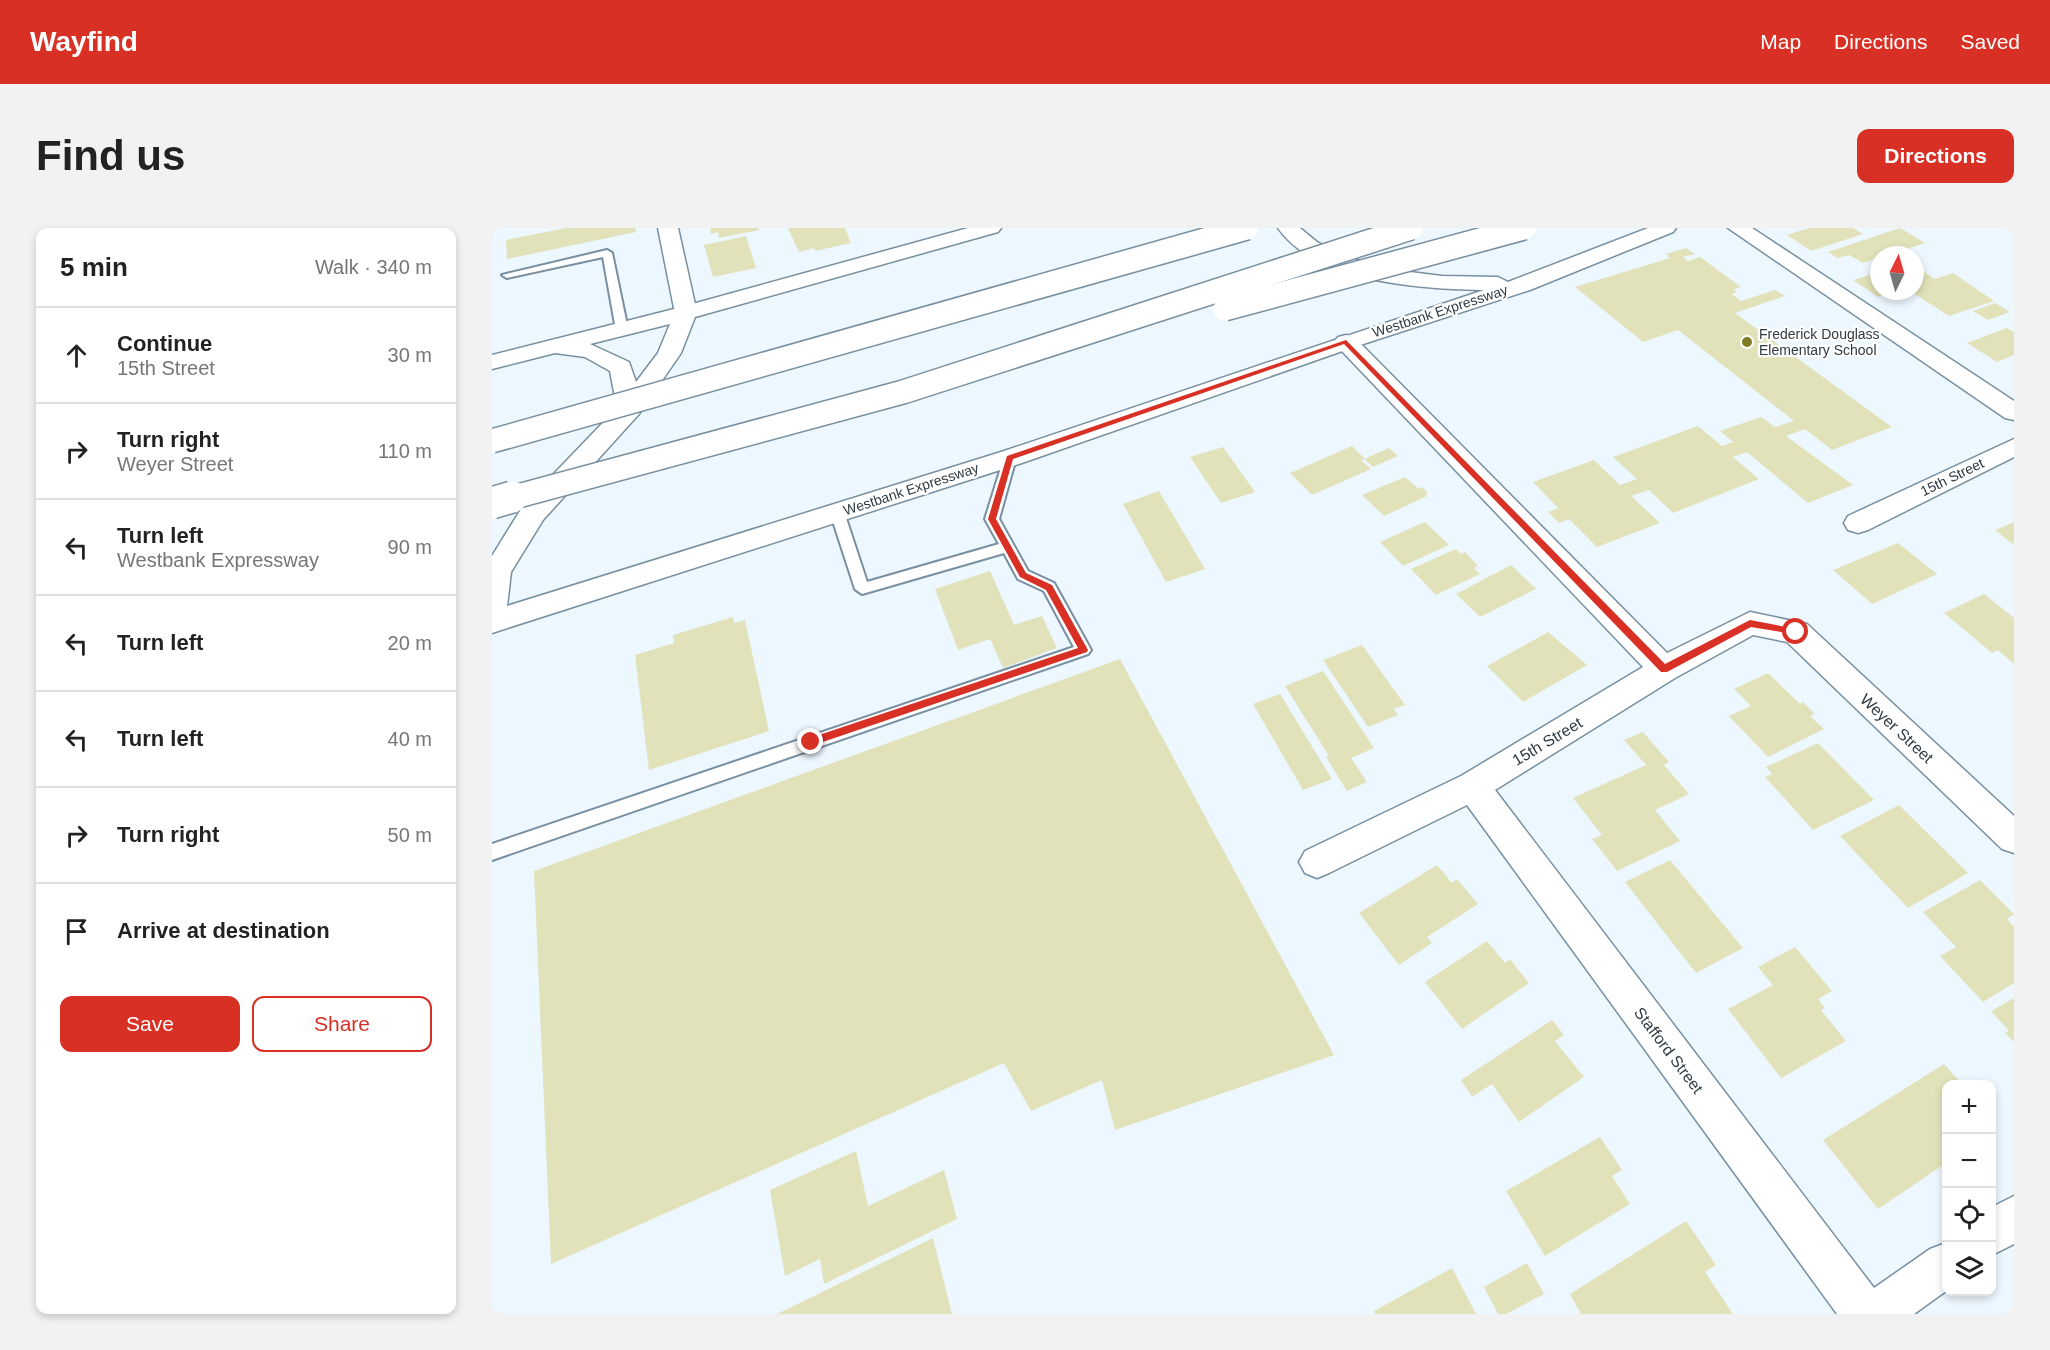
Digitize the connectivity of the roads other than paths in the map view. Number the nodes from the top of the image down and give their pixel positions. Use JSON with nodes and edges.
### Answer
{"nodes":[{"id":1,"x":668,"y":228,"type":"edge"},
{"id":2,"x":991,"y":228,"type":"edge"},
{"id":3,"x":1247,"y":228,"type":"edge"},
{"id":4,"x":1288,"y":228,"type":"edge"},
{"id":5,"x":1411,"y":228,"type":"edge"},
{"id":6,"x":1524,"y":228,"type":"edge"},
{"id":7,"x":1666,"y":228,"type":"edge"},
{"id":8,"x":1738,"y":228,"type":"edge"},
{"id":9,"x":507,"y":275,"type":"dead end"},
{"id":10,"x":1522,"y":285,"type":"junction"},
{"id":11,"x":686,"y":313,"type":"junction"},
{"id":12,"x":622,"y":330,"type":"junction"},
{"id":13,"x":1346,"y":342,"type":"junction"},
{"id":14,"x":556,"y":347,"type":"junction"},
{"id":15,"x":492,"y":362,"type":"edge"},
{"id":16,"x":903,"y":392,"type":"junction"},
{"id":17,"x":630,"y":409,"type":"junction"},
{"id":18,"x":2014,"y":412,"type":"edge"},
{"id":19,"x":492,"y":441,"type":"edge"},
{"id":20,"x":2014,"y":447,"type":"edge"},
{"id":21,"x":1010,"y":458,"type":"junction"},
{"id":22,"x":492,"y":503,"type":"edge"},
{"id":23,"x":837,"y":512,"type":"junction"},
{"id":24,"x":1858,"y":523,"type":"dead end"},
{"id":25,"x":1007,"y":547,"type":"junction"},
{"id":26,"x":492,"y":611,"type":"edge"},
{"id":27,"x":492,"y":622,"type":"edge"},
{"id":28,"x":1775,"y":628,"type":"joint"},
{"id":29,"x":1664,"y":669,"type":"junction"},
{"id":30,"x":1473,"y":786,"type":"junction"},
{"id":31,"x":2014,"y":838,"type":"edge"},
{"id":32,"x":492,"y":852,"type":"edge"},
{"id":33,"x":1317,"y":862,"type":"dead end"},
{"id":34,"x":2014,"y":1218,"type":"edge"},
{"id":35,"x":1996,"y":1230,"type":"edge"},
{"id":36,"x":1942,"y":1268,"type":"edge"},
{"id":37,"x":1865,"y":1314,"type":"edge"},
{"id":38,"x":1875,"y":1314,"type":"edge"}],
"edges":[{"from":1,"to":11,"type":"main road"},
{"from":2,"to":11,"type":"main road"},
{"from":3,"to":19,"type":"main road","bridge":true},
{"from":4,"to":10,"type":"main road"},
{"from":5,"to":16,"type":"main road","bridge":true},
{"from":6,"to":16,"type":"main road","bridge":true},
{"from":7,"to":10,"type":"main road","name":"Westbank Expressway"},
{"from":8,"to":18,"type":"main road"},
{"from":9,"to":12,"type":"lane"},
{"from":10,"to":13,"type":"main road","name":"Westbank Expressway"},
{"from":11,"to":12,"type":"main road"},
{"from":11,"to":17,"type":"main road"},
{"from":12,"to":14,"type":"main road"},
{"from":13,"to":21,"type":"main road","name":"Westbank Expressway"},
{"from":13,"to":29,"type":"main road"},
{"from":14,"to":15,"type":"main road"},
{"from":14,"to":17,"type":"main road"},
{"from":16,"to":22,"type":"main road","bridge":true},
{"from":17,"to":26,"type":"main road"},
{"from":20,"to":24,"type":"main road","name":"15th Street"},
{"from":21,"to":23,"type":"main road","name":"Westbank Expressway"},
{"from":21,"to":25,"type":"lane"},
{"from":23,"to":25,"type":"lane"},
{"from":23,"to":27,"type":"main road","name":"Westbank Expressway"},
{"from":25,"to":32,"type":"lane"},
{"from":28,"to":29,"type":"main road","name":"15th Street"},
{"from":28,"to":31,"type":"main road","name":"Weyer Street"},
{"from":29,"to":30,"type":"main road","name":"15th Street"},
{"from":30,"to":33,"type":"main road","name":"15th Street"},
{"from":30,"to":37,"type":"main road","name":"Stafford Street"},
{"from":34,"to":35,"type":"main road"},
{"from":36,"to":38,"type":"main road"}]}
